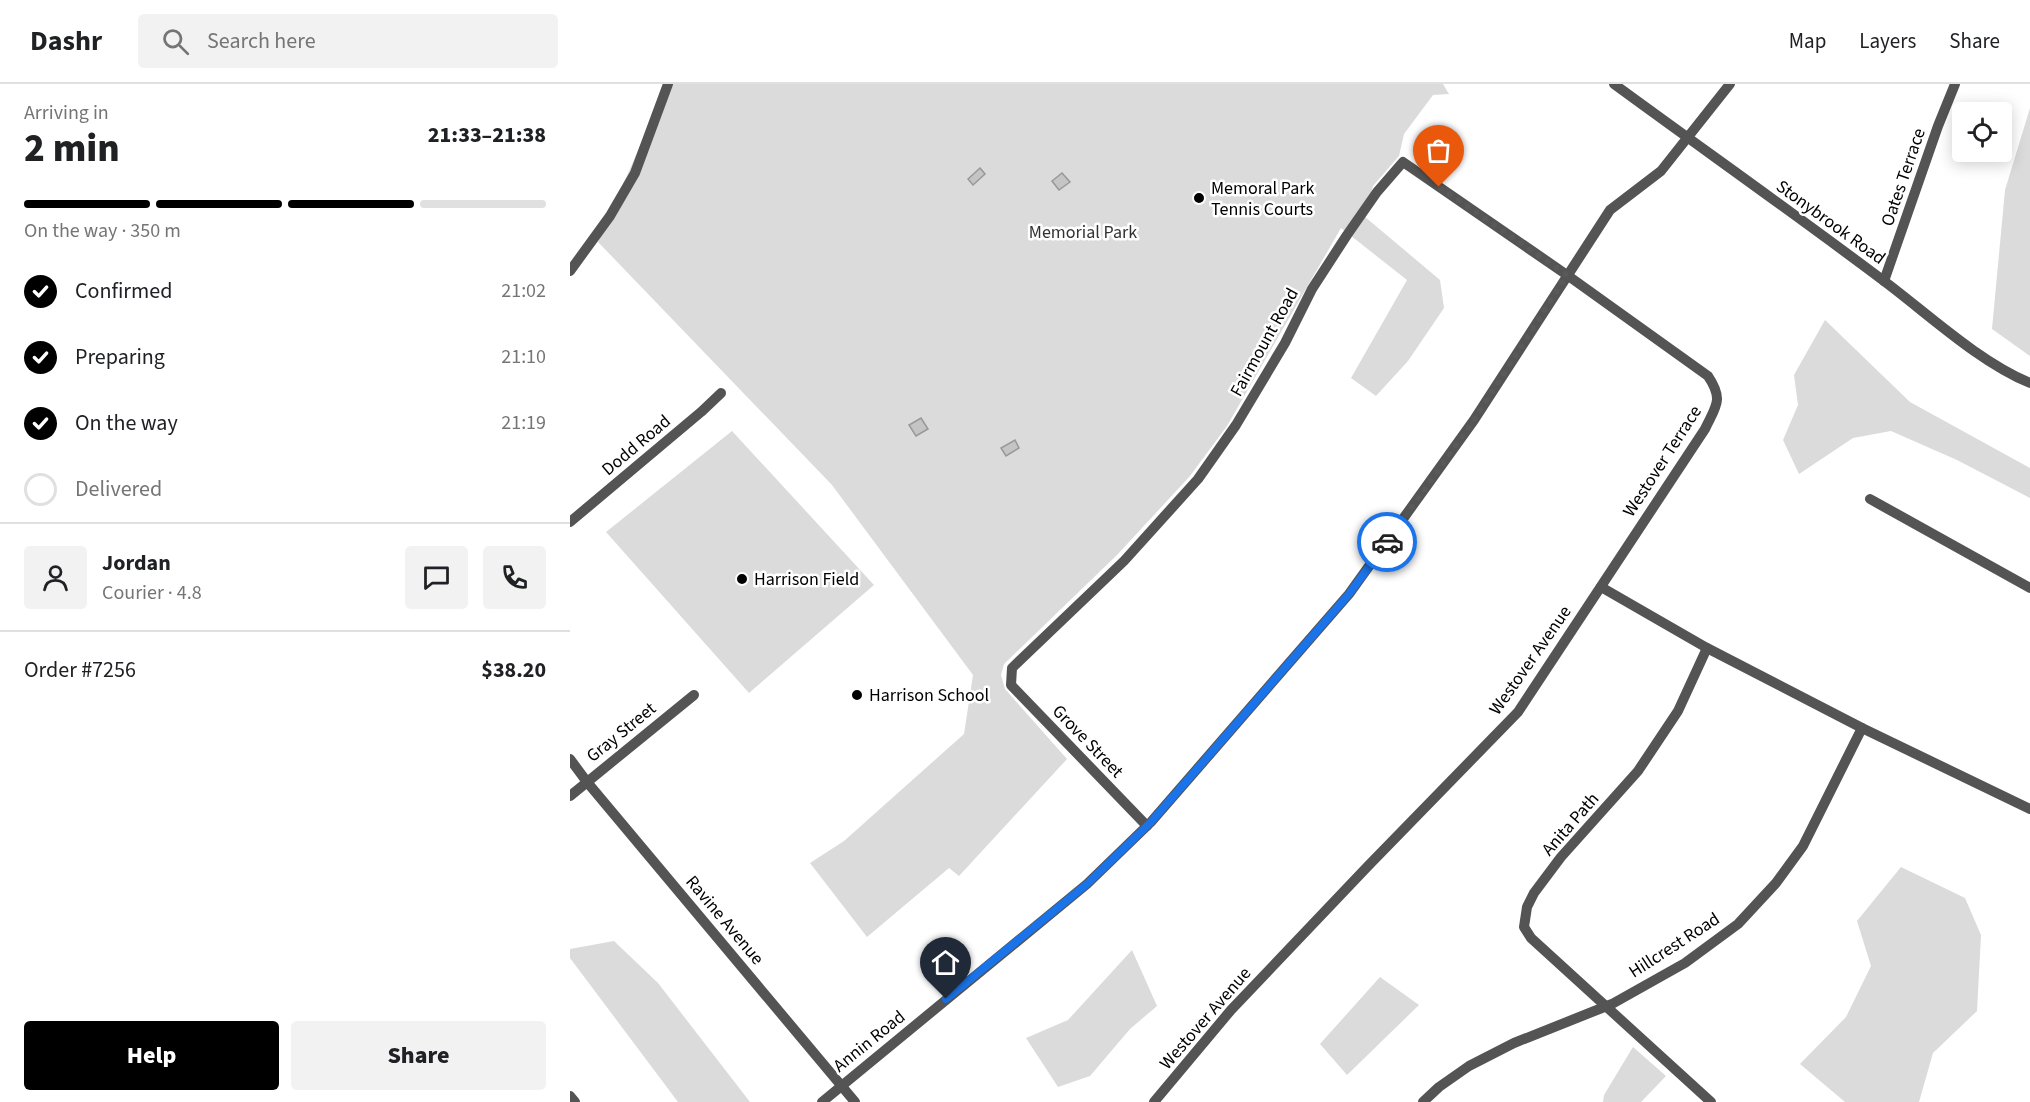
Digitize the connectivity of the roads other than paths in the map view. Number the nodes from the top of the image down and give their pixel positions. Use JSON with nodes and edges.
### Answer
{"nodes":[{"id":1,"x":668,"y":84,"type":"edge"},
{"id":2,"x":1614,"y":84,"type":"edge"},
{"id":3,"x":1730,"y":84,"type":"edge"},
{"id":4,"x":1955,"y":84,"type":"edge"},
{"id":5,"x":1688,"y":138,"type":"junction"},
{"id":6,"x":570,"y":271,"type":"edge"},
{"id":7,"x":1567,"y":275,"type":"junction"},
{"id":8,"x":1884,"y":281,"type":"junction"},
{"id":9,"x":2030,"y":383,"type":"edge"},
{"id":10,"x":721,"y":393,"type":"dead end"},
{"id":11,"x":1870,"y":499,"type":"dead end"},
{"id":12,"x":570,"y":522,"type":"edge"},
{"id":13,"x":1600,"y":587,"type":"junction"},
{"id":14,"x":2030,"y":588,"type":"edge"},
{"id":15,"x":1707,"y":648,"type":"junction"},
{"id":16,"x":1010,"y":676,"type":"joint"},
{"id":17,"x":694,"y":695,"type":"dead end"},
{"id":18,"x":1862,"y":728,"type":"junction"},
{"id":19,"x":570,"y":759,"type":"edge"},
{"id":20,"x":587,"y":782,"type":"junction"},
{"id":21,"x":570,"y":796,"type":"edge"},
{"id":22,"x":2030,"y":809,"type":"edge"},
{"id":23,"x":1147,"y":826,"type":"junction"},
{"id":24,"x":1606,"y":1006,"type":"junction"},
{"id":25,"x":841,"y":1085,"type":"junction"},
{"id":26,"x":570,"y":1096,"type":"edge"},
{"id":27,"x":575,"y":1102,"type":"edge"},
{"id":28,"x":822,"y":1102,"type":"edge"},
{"id":29,"x":855,"y":1102,"type":"edge"},
{"id":30,"x":1154,"y":1102,"type":"edge"},
{"id":31,"x":1423,"y":1102,"type":"edge"},
{"id":32,"x":1711,"y":1102,"type":"edge"}],
"edges":[{"from":1,"to":6,"type":"street"},
{"from":2,"to":5,"type":"street","name":"Stonybrook Road"},
{"from":3,"to":5,"type":"street","name":"Annin Road"},
{"from":4,"to":8,"type":"street","name":"Oates Terrace"},
{"from":5,"to":7,"type":"street","name":"Annin Road"},
{"from":5,"to":8,"type":"street","name":"Stonybrook Road"},
{"from":7,"to":13,"type":"street","name":"Westover Terrace"},
{"from":7,"to":16,"type":"street","name":"Fairmount Road"},
{"from":7,"to":23,"type":"street","name":"Annin Road"},
{"from":8,"to":9,"type":"street","name":"Stonybrook Road"},
{"from":10,"to":12,"type":"street","name":"Dodd Road"},
{"from":11,"to":14,"type":"street"},
{"from":13,"to":15,"type":"street"},
{"from":13,"to":30,"type":"street","name":"Westover Avenue"},
{"from":15,"to":18,"type":"street"},
{"from":15,"to":24,"type":"street","name":"Anita Path"},
{"from":16,"to":23,"type":"street","name":"Grove Street"},
{"from":17,"to":20,"type":"street","name":"Gray Street"},
{"from":18,"to":22,"type":"street"},
{"from":18,"to":24,"type":"street","name":"Hillcrest Road"},
{"from":19,"to":20,"type":"street","name":"Ravine Avenue"},
{"from":20,"to":21,"type":"street","name":"Gray Street"},
{"from":20,"to":25,"type":"street","name":"Ravine Avenue"},
{"from":23,"to":25,"type":"street","name":"Annin Road"},
{"from":24,"to":31,"type":"street","name":"Hillcrest Road"},
{"from":24,"to":32,"type":"street","name":"Anita Path"},
{"from":25,"to":28,"type":"street","name":"Annin Road"},
{"from":25,"to":29,"type":"street","name":"Ravine Avenue"},
{"from":26,"to":27,"type":"street"}]}
